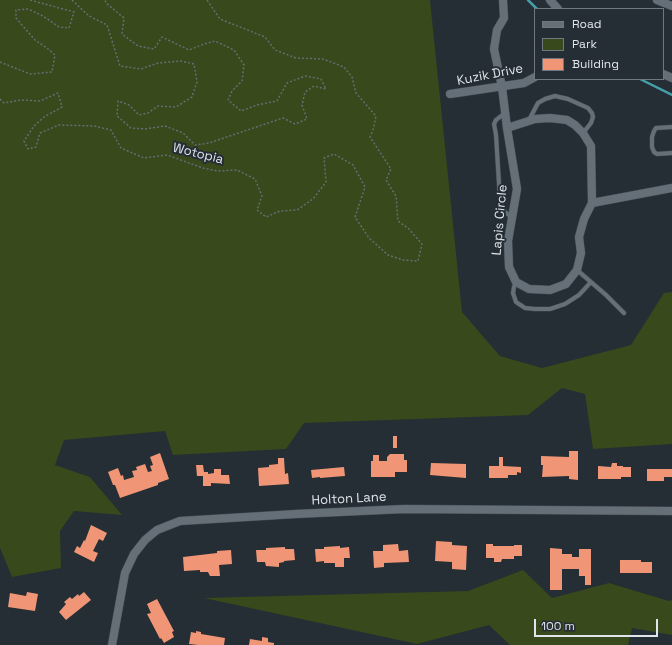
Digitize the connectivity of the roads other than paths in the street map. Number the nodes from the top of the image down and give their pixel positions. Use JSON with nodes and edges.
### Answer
{"nodes":[{"id":1,"x":503,"y":0,"type":"edge"},
{"id":2,"x":550,"y":0,"type":"edge"},
{"id":3,"x":656,"y":0,"type":"edge"},
{"id":4,"x":672,"y":6,"type":"edge"},
{"id":5,"x":557,"y":8,"type":"edge"},
{"id":6,"x":534,"y":78,"type":"edge"},
{"id":7,"x":502,"y":87,"type":"junction"},
{"id":8,"x":450,"y":94,"type":"dead end"},
{"id":9,"x":505,"y":113,"type":"junction"},
{"id":10,"x":529,"y":120,"type":"junction"},
{"id":11,"x":672,"y":127,"type":"edge"},
{"id":12,"x":507,"y":128,"type":"junction"},
{"id":13,"x":583,"y":133,"type":"junction"},
{"id":14,"x":672,"y":154,"type":"edge"},
{"id":15,"x":672,"y":188,"type":"edge"},
{"id":16,"x":592,"y":202,"type":"junction"},
{"id":17,"x":512,"y":217,"type":"junction"},
{"id":18,"x":577,"y":270,"type":"junction"},
{"id":19,"x":516,"y":282,"type":"junction"},
{"id":20,"x":592,"y":282,"type":"junction"},
{"id":21,"x":624,"y":313,"type":"dead end"},
{"id":22,"x":672,"y":511,"type":"edge"},
{"id":23,"x":112,"y":645,"type":"edge"}],
"edges":[{"from":1,"to":7,"type":"street","name":"Lapis Circle"},
{"from":2,"to":5,"type":"street"},
{"from":3,"to":4,"type":"street"},
{"from":6,"to":7,"type":"street","name":"Kuzik Drive"},
{"from":7,"to":8,"type":"street","name":"Kuzik Drive"},
{"from":7,"to":9,"type":"street","name":"Lapis Circle"},
{"from":9,"to":12,"type":"street","name":"Lapis Circle"},
{"from":9,"to":17,"type":"lane"},
{"from":10,"to":12,"type":"street"},
{"from":10,"to":13,"type":"street"},
{"from":10,"to":13,"type":"lane"},
{"from":11,"to":14,"type":"lane"},
{"from":12,"to":17,"type":"street","name":"Lapis Circle"},
{"from":13,"to":16,"type":"street"},
{"from":15,"to":16,"type":"street"},
{"from":16,"to":18,"type":"street"},
{"from":17,"to":19,"type":"street","name":"Lapis Circle"},
{"from":18,"to":19,"type":"street"},
{"from":18,"to":20,"type":"lane"},
{"from":19,"to":20,"type":"lane"},
{"from":20,"to":21,"type":"lane"},
{"from":22,"to":23,"type":"street","name":"Holton Lane"}]}
